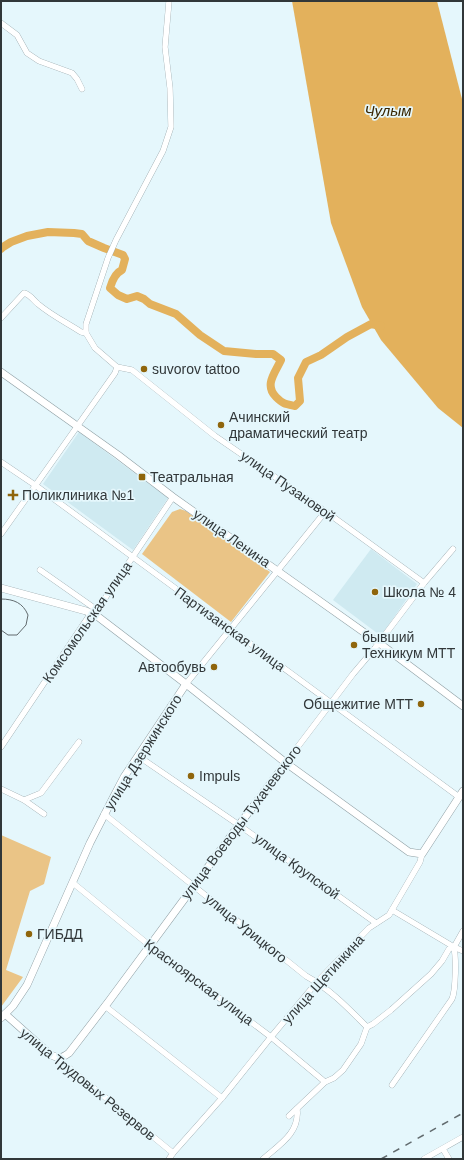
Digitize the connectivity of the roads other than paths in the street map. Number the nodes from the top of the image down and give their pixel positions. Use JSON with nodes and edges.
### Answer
{"nodes":[{"id":1,"x":169,"y":1,"type":"edge"},
{"id":2,"x":1,"y":23,"type":"edge"},
{"id":3,"x":82,"y":89,"type":"dead end"},
{"id":4,"x":1,"y":318,"type":"edge"},
{"id":5,"x":86,"y":333,"type":"junction"},
{"id":6,"x":117,"y":367,"type":"junction"},
{"id":7,"x":1,"y":372,"type":"edge"},
{"id":8,"x":78,"y":427,"type":"junction"},
{"id":9,"x":1,"y":462,"type":"edge"},
{"id":10,"x":35,"y":485,"type":"junction"},
{"id":11,"x":173,"y":497,"type":"junction"},
{"id":12,"x":325,"y":512,"type":"junction"},
{"id":13,"x":1,"y":534,"type":"edge"},
{"id":14,"x":452,"y":549,"type":"dead end"},
{"id":15,"x":133,"y":557,"type":"junction"},
{"id":16,"x":40,"y":570,"type":"dead end"},
{"id":17,"x":279,"y":571,"type":"junction"},
{"id":18,"x":424,"y":583,"type":"junction"},
{"id":19,"x":1,"y":588,"type":"edge"},
{"id":20,"x":94,"y":612,"type":"junction"},
{"id":21,"x":231,"y":629,"type":"junction"},
{"id":22,"x":379,"y":643,"type":"junction"},
{"id":23,"x":186,"y":684,"type":"junction"},
{"id":24,"x":330,"y":702,"type":"junction"},
{"id":25,"x":463,"y":706,"type":"edge"},
{"id":26,"x":79,"y":742,"type":"dead end"},
{"id":27,"x":1,"y":747,"type":"edge"},
{"id":28,"x":138,"y":756,"type":"junction"},
{"id":29,"x":286,"y":763,"type":"junction"},
{"id":30,"x":1,"y":789,"type":"edge"},
{"id":31,"x":461,"y":794,"type":"edge"},
{"id":32,"x":24,"y":800,"type":"junction"},
{"id":33,"x":44,"y":814,"type":"dead end"},
{"id":34,"x":104,"y":814,"type":"junction"},
{"id":35,"x":239,"y":824,"type":"junction"},
{"id":36,"x":422,"y":854,"type":"junction"},
{"id":37,"x":72,"y":883,"type":"junction"},
{"id":38,"x":194,"y":886,"type":"junction"},
{"id":39,"x":392,"y":910,"type":"junction"},
{"id":40,"x":376,"y":923,"type":"junction"},
{"id":41,"x":463,"y":931,"type":"edge"},
{"id":42,"x":150,"y":945,"type":"junction"},
{"id":43,"x":454,"y":947,"type":"junction"},
{"id":44,"x":463,"y":951,"type":"edge"},
{"id":45,"x":317,"y":982,"type":"junction"},
{"id":46,"x":105,"y":1006,"type":"junction"},
{"id":47,"x":3,"y":1016,"type":"edge"},
{"id":48,"x":368,"y":1027,"type":"junction"},
{"id":49,"x":271,"y":1037,"type":"junction"},
{"id":50,"x":57,"y":1058,"type":"junction"},
{"id":51,"x":325,"y":1082,"type":"junction"},
{"id":52,"x":392,"y":1085,"type":"dead end"},
{"id":53,"x":222,"y":1098,"type":"junction"},
{"id":54,"x":297,"y":1109,"type":"junction"},
{"id":55,"x":289,"y":1116,"type":"dead end"},
{"id":56,"x":463,"y":1137,"type":"edge"},
{"id":57,"x":443,"y":1149,"type":"junction"},
{"id":58,"x":173,"y":1152,"type":"junction"},
{"id":59,"x":169,"y":1159,"type":"edge"},
{"id":60,"x":262,"y":1159,"type":"edge"},
{"id":61,"x":424,"y":1159,"type":"edge"},
{"id":62,"x":449,"y":1159,"type":"edge"}],
"edges":[{"from":1,"to":5,"type":"street"},
{"from":2,"to":3,"type":"street"},
{"from":4,"to":5,"type":"street"},
{"from":5,"to":6,"type":"street","name":"улица Пузановой"},
{"from":6,"to":8,"type":"street"},
{"from":6,"to":12,"type":"street","name":"улица Пузановой"},
{"from":7,"to":8,"type":"main road","name":"улица Ленина"},
{"from":8,"to":10,"type":"street"},
{"from":8,"to":11,"type":"main road","name":"улица Ленина"},
{"from":9,"to":10,"type":"street","name":"Партизанская улица"},
{"from":10,"to":13,"type":"street"},
{"from":10,"to":15,"type":"street","name":"Партизанская улица"},
{"from":11,"to":15,"type":"street","name":"Комсомольская улица"},
{"from":11,"to":17,"type":"main road","name":"улица Ленина"},
{"from":12,"to":17,"type":"street","name":"улица Дзержинского"},
{"from":12,"to":18,"type":"street","name":"улица Пузановой"},
{"from":14,"to":18,"type":"street","name":"улица Воеводы Тухачевского"},
{"from":15,"to":20,"type":"street","name":"Комсомольская улица"},
{"from":15,"to":21,"type":"street","name":"Партизанская улица"},
{"from":16,"to":20,"type":"street"},
{"from":17,"to":21,"type":"street","name":"улица Дзержинского"},
{"from":17,"to":22,"type":"main road","name":"улица Ленина"},
{"from":18,"to":22,"type":"street","name":"улица Воеводы Тухачевского"},
{"from":19,"to":20,"type":"main road"},
{"from":20,"to":23,"type":"main road"},
{"from":20,"to":27,"type":"street","name":"Комсомольская улица"},
{"from":21,"to":23,"type":"street","name":"улица Дзержинского"},
{"from":21,"to":24,"type":"street","name":"Партизанская улица"},
{"from":22,"to":24,"type":"street","name":"улица Воеводы Тухачевского"},
{"from":22,"to":25,"type":"main road","name":"улица Ленина"},
{"from":23,"to":28,"type":"main road","name":"улица Дзержинского"},
{"from":23,"to":29,"type":"main road"},
{"from":24,"to":29,"type":"street","name":"улица Воеводы Тухачевского"},
{"from":24,"to":31,"type":"street","name":"Партизанская улица"},
{"from":26,"to":32,"type":"street"},
{"from":28,"to":34,"type":"main road","name":"улица Дзержинского"},
{"from":28,"to":35,"type":"street","name":"улица Крупской"},
{"from":29,"to":35,"type":"main road","name":"улица Воеводы Тухачевского"},
{"from":29,"to":36,"type":"main road"},
{"from":30,"to":32,"type":"street"},
{"from":31,"to":36,"type":"main road","name":"улица Щетинкина"},
{"from":32,"to":33,"type":"street"},
{"from":34,"to":37,"type":"main road","name":"улица Дзержинского"},
{"from":34,"to":38,"type":"street","name":"улица Урицкого"},
{"from":35,"to":38,"type":"main road","name":"улица Воеводы Тухачевского"},
{"from":35,"to":40,"type":"street","name":"улица Крупской"},
{"from":36,"to":39,"type":"street","name":"улица Щетинкина"},
{"from":37,"to":42,"type":"street","name":"Красноярская улица"},
{"from":37,"to":47,"type":"main road","name":"улица Дзержинского"},
{"from":38,"to":42,"type":"main road","name":"улица Воеводы Тухачевского"},
{"from":38,"to":45,"type":"street","name":"улица Урицкого"},
{"from":39,"to":40,"type":"street","name":"улица Щетинкина"},
{"from":39,"to":43,"type":"street"},
{"from":40,"to":45,"type":"street","name":"улица Щетинкина"},
{"from":41,"to":43,"type":"street"},
{"from":42,"to":46,"type":"main road","name":"улица Воеводы Тухачевского"},
{"from":42,"to":49,"type":"street","name":"Красноярская улица"},
{"from":43,"to":44,"type":"street"},
{"from":43,"to":48,"type":"street"},
{"from":43,"to":52,"type":"street"},
{"from":45,"to":48,"type":"street","name":"улица Урицкого"},
{"from":45,"to":49,"type":"street","name":"улица Щетинкина"},
{"from":46,"to":50,"type":"main road","name":"улица Воеводы Тухачевского"},
{"from":46,"to":53,"type":"street"},
{"from":47,"to":50,"type":"main road","name":"улица Трудовых Резервов"},
{"from":48,"to":51,"type":"street"},
{"from":49,"to":51,"type":"street","name":"Красноярская улица"},
{"from":49,"to":53,"type":"street","name":"улица Щетинкина"},
{"from":50,"to":58,"type":"street","name":"улица Трудовых Резервов"},
{"from":51,"to":54,"type":"street"},
{"from":53,"to":58,"type":"street","name":"улица Щетинкина"},
{"from":54,"to":55,"type":"street"},
{"from":54,"to":60,"type":"street"},
{"from":56,"to":57,"type":"street"},
{"from":57,"to":61,"type":"street"},
{"from":57,"to":62,"type":"street"},
{"from":58,"to":59,"type":"street","name":"улица Щетинкина"}]}
